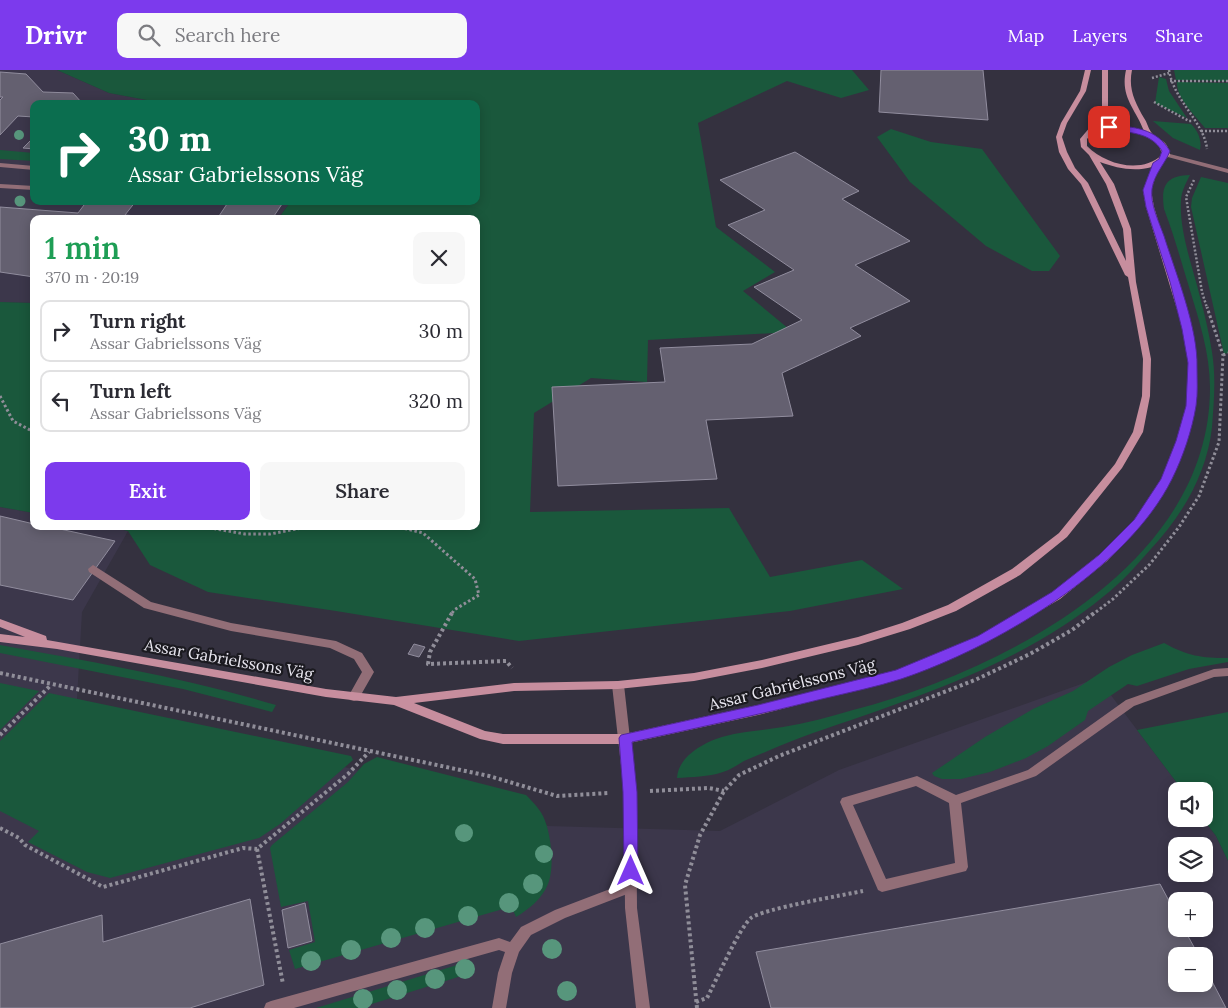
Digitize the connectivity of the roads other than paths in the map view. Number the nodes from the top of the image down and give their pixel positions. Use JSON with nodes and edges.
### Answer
{"nodes":[{"id":1,"x":1088,"y":70,"type":"edge"},
{"id":2,"x":1105,"y":70,"type":"edge"},
{"id":3,"x":1130,"y":70,"type":"edge"},
{"id":4,"x":1090,"y":132,"type":"junction"},
{"id":5,"x":1149,"y":135,"type":"junction"},
{"id":6,"x":1166,"y":155,"type":"junction"},
{"id":7,"x":1092,"y":156,"type":"junction"},
{"id":8,"x":1157,"y":163,"type":"junction"},
{"id":9,"x":0,"y":166,"type":"edge"},
{"id":10,"x":30,"y":168,"type":"edge"},
{"id":11,"x":1228,"y":171,"type":"edge"},
{"id":12,"x":0,"y":186,"type":"edge"},
{"id":13,"x":30,"y":188,"type":"edge"},
{"id":14,"x":1132,"y":282,"type":"junction"},
{"id":15,"x":94,"y":570,"type":"dead end"},
{"id":16,"x":0,"y":623,"type":"edge"},
{"id":17,"x":0,"y":638,"type":"edge"},
{"id":18,"x":57,"y":645,"type":"junction"},
{"id":19,"x":1228,"y":672,"type":"edge"},
{"id":20,"x":618,"y":685,"type":"junction"},
{"id":21,"x":354,"y":697,"type":"junction"},
{"id":22,"x":396,"y":701,"type":"junction"},
{"id":23,"x":625,"y":738,"type":"junction"},
{"id":24,"x":956,"y":800,"type":"junction"},
{"id":25,"x":631,"y":887,"type":"junction"},
{"id":26,"x":513,"y":949,"type":"junction"},
{"id":27,"x":271,"y":1008,"type":"edge"},
{"id":28,"x":500,"y":1008,"type":"edge"},
{"id":29,"x":643,"y":1008,"type":"edge"}],
"edges":[{"from":1,"to":14,"type":"street","name":"Assar Gabrielssons Väg"},
{"from":2,"to":4,"type":"street"},
{"from":3,"to":5,"type":"street"},
{"from":4,"to":5,"type":"street"},
{"from":4,"to":7,"type":"street","name":"Assar Gabrielssons Väg"},
{"from":5,"to":6,"type":"street"},
{"from":6,"to":8,"type":"street","name":"Assar Gabrielssons Väg"},
{"from":6,"to":11,"type":"street"},
{"from":7,"to":8,"type":"street"},
{"from":7,"to":14,"type":"street","name":"Assar Gabrielssons Väg"},
{"from":8,"to":23,"type":"street","name":"Assar Gabrielssons Väg"},
{"from":9,"to":10,"type":"street"},
{"from":12,"to":13,"type":"street"},
{"from":14,"to":20,"type":"street","name":"Assar Gabrielssons Väg"},
{"from":15,"to":21,"type":"street"},
{"from":16,"to":18,"type":"street","name":"Assar Gabrielssons Väg"},
{"from":17,"to":18,"type":"street","name":"Assar Gabrielssons Väg"},
{"from":18,"to":21,"type":"street","name":"Assar Gabrielssons Väg"},
{"from":19,"to":24,"type":"street"},
{"from":20,"to":22,"type":"street","name":"Assar Gabrielssons Väg"},
{"from":20,"to":23,"type":"street"},
{"from":21,"to":22,"type":"street","name":"Assar Gabrielssons Väg"},
{"from":22,"to":23,"type":"street","name":"Assar Gabrielssons Väg"},
{"from":23,"to":25,"type":"street"},
{"from":24,"to":24,"type":"street"},
{"from":25,"to":26,"type":"street"},
{"from":25,"to":29,"type":"street"},
{"from":26,"to":27,"type":"street"},
{"from":26,"to":28,"type":"street"}]}
